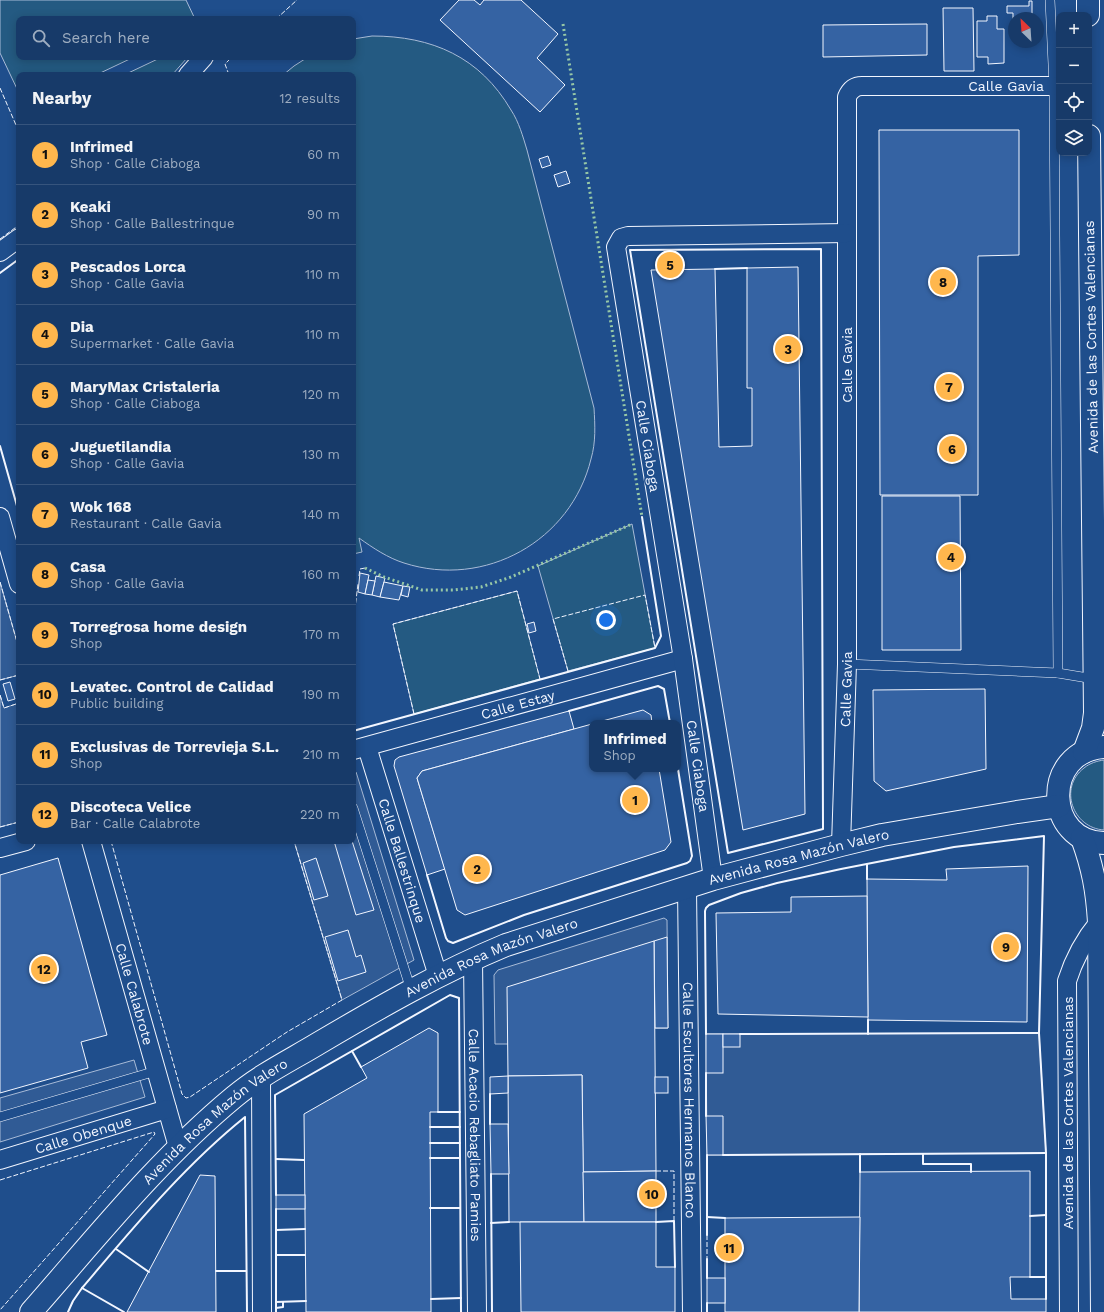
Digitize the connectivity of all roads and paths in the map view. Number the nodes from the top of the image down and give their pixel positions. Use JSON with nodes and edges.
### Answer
{"nodes":[{"id":1,"x":1050,"y":0,"type":"edge"},
{"id":2,"x":1088,"y":0,"type":"edge"},
{"id":3,"x":1088,"y":12,"type":"edge"},
{"id":4,"x":201,"y":60,"type":"edge"},
{"id":5,"x":191,"y":72,"type":"edge"},
{"id":6,"x":1054,"y":86,"type":"junction"},
{"id":7,"x":1089,"y":156,"type":"edge"},
{"id":8,"x":847,"y":233,"type":"junction"},
{"id":9,"x":16,"y":240,"type":"edge"},
{"id":10,"x":0,"y":252,"type":"edge"},
{"id":11,"x":0,"y":517,"type":"edge"},
{"id":12,"x":16,"y":573,"type":"edge"},
{"id":13,"x":683,"y":659,"type":"junction"},
{"id":14,"x":847,"y":664,"type":"junction"},
{"id":15,"x":1058,"y":673,"type":"junction"},
{"id":16,"x":1094,"y":679,"type":"junction"},
{"id":17,"x":360,"y":748,"type":"edge"},
{"id":18,"x":1094,"y":750,"type":"edge"},
{"id":19,"x":1059,"y":806,"type":"junction"},
{"id":20,"x":356,"y":817,"type":"edge"},
{"id":21,"x":1082,"y":838,"type":"junction"},
{"id":22,"x":1104,"y":843,"type":"edge"},
{"id":23,"x":16,"y":844,"type":"edge"},
{"id":24,"x":92,"y":844,"type":"edge"},
{"id":25,"x":841,"y":845,"type":"junction"},
{"id":26,"x":0,"y":848,"type":"edge"},
{"id":27,"x":713,"y":879,"type":"junction"},
{"id":28,"x":687,"y":888,"type":"junction"},
{"id":29,"x":1099,"y":922,"type":"junction"},
{"id":30,"x":473,"y":959,"type":"junction"},
{"id":31,"x":438,"y":976,"type":"junction"},
{"id":32,"x":411,"y":990,"type":"junction"},
{"id":33,"x":156,"y":1071,"type":"junction"},
{"id":34,"x":261,"y":1077,"type":"junction"},
{"id":35,"x":167,"y":1108,"type":"junction"},
{"id":36,"x":0,"y":1117,"type":"edge"},
{"id":37,"x":178,"y":1147,"type":"junction"},
{"id":38,"x":0,"y":1160,"type":"edge"},
{"id":39,"x":47,"y":1303,"type":"edge"},
{"id":40,"x":31,"y":1312,"type":"edge"},
{"id":41,"x":262,"y":1312,"type":"edge"},
{"id":42,"x":477,"y":1312,"type":"edge"},
{"id":43,"x":692,"y":1312,"type":"edge"},
{"id":44,"x":1070,"y":1312,"type":"edge"},
{"id":45,"x":1102,"y":1312,"type":"edge"}],
"edges":[{"from":1,"to":6,"type":"lane"},
{"from":2,"to":3,"type":"main road"},
{"from":4,"to":5,"type":"street"},
{"from":6,"to":8,"type":"street","name":"Calle Gavia"},
{"from":6,"to":15,"type":"lane"},
{"from":7,"to":16,"type":"main road","name":"Avenida de las Cortes Valencianas"},
{"from":8,"to":13,"type":"street","name":"Calle Ciaboga"},
{"from":8,"to":14,"type":"street","name":"Calle Gavia"},
{"from":9,"to":10,"type":"street"},
{"from":11,"to":12,"type":"street"},
{"from":13,"to":17,"type":"street","name":"Calle Estay"},
{"from":13,"to":27,"type":"street","name":"Calle Ciaboga"},
{"from":14,"to":15,"type":"lane"},
{"from":14,"to":25,"type":"street","name":"Calle Gavia"},
{"from":15,"to":16,"type":"lane"},
{"from":16,"to":18,"type":"main road","name":"Avenida de las Cortes Valencianas"},
{"from":17,"to":31,"type":"street","name":"Calle Ballestrinque"},
{"from":18,"to":19,"type":"main road"},
{"from":19,"to":21,"type":"main road"},
{"from":19,"to":25,"type":"main road","name":"Avenida Rosa Mazón Valero"},
{"from":20,"to":32,"type":"lane"},
{"from":21,"to":22,"type":"main road"},
{"from":21,"to":29,"type":"main road"},
{"from":23,"to":26,"type":"street"},
{"from":24,"to":33,"type":"street","name":"Calle Calabrote"},
{"from":25,"to":27,"type":"main road","name":"Avenida Rosa Mazón Valero"},
{"from":27,"to":28,"type":"main road","name":"Avenida Rosa Mazón Valero"},
{"from":28,"to":30,"type":"main road","name":"Avenida Rosa Mazón Valero"},
{"from":28,"to":43,"type":"street","name":"Calle Escultores Hermanos Blanco"},
{"from":29,"to":44,"type":"street","name":"Avenida de las Cortes Valencianas"},
{"from":29,"to":45,"type":"main road"},
{"from":30,"to":31,"type":"main road","name":"Avenida Rosa Mazón Valero"},
{"from":30,"to":42,"type":"street","name":"Calle Acacio Rebagliato Pamies"},
{"from":31,"to":32,"type":"main road","name":"Avenida Rosa Mazón Valero"},
{"from":32,"to":34,"type":"main road","name":"Avenida Rosa Mazón Valero"},
{"from":33,"to":35,"type":"street","name":"Calle Calabrote"},
{"from":33,"to":36,"type":"lane"},
{"from":34,"to":37,"type":"main road","name":"Avenida Rosa Mazón Valero"},
{"from":34,"to":41,"type":"street"},
{"from":35,"to":37,"type":"street","name":"Calle Calabrote"},
{"from":35,"to":38,"type":"street","name":"Calle Obenque"},
{"from":37,"to":39,"type":"main road","name":"Avenida Rosa Mazón Valero"},
{"from":39,"to":40,"type":"main road","name":"Avenida Rosa Mazón Valero"}]}
